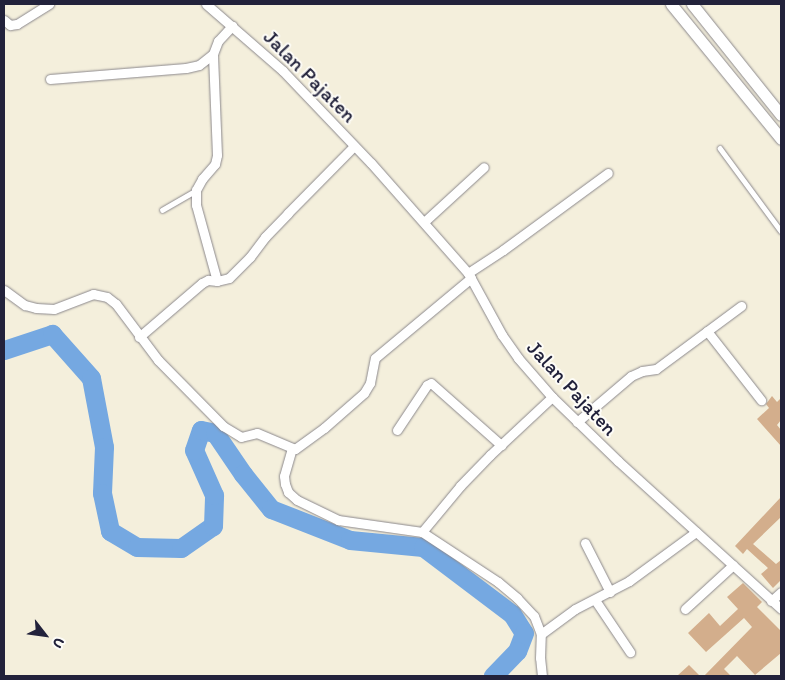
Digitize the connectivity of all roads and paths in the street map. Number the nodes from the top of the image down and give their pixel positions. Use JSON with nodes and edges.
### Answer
{"nodes":[{"id":1,"x":49,"y":4,"type":"edge"},
{"id":2,"x":206,"y":4,"type":"edge"},
{"id":3,"x":671,"y":4,"type":"edge"},
{"id":4,"x":692,"y":4,"type":"edge"},
{"id":5,"x":4,"y":20,"type":"edge"},
{"id":6,"x":232,"y":26,"type":"junction"},
{"id":7,"x":212,"y":54,"type":"junction"},
{"id":8,"x":50,"y":79,"type":"dead end"},
{"id":9,"x":781,"y":114,"type":"edge"},
{"id":10,"x":781,"y":139,"type":"edge"},
{"id":11,"x":354,"y":146,"type":"junction"},
{"id":12,"x":720,"y":148,"type":"dead end"},
{"id":13,"x":484,"y":167,"type":"dead end"},
{"id":14,"x":608,"y":174,"type":"dead end"},
{"id":15,"x":196,"y":190,"type":"junction"},
{"id":16,"x":162,"y":210,"type":"dead end"},
{"id":17,"x":424,"y":222,"type":"junction"},
{"id":18,"x":781,"y":232,"type":"edge"},
{"id":19,"x":470,"y":276,"type":"junction"},
{"id":20,"x":217,"y":281,"type":"junction"},
{"id":21,"x":4,"y":290,"type":"edge"},
{"id":22,"x":741,"y":306,"type":"dead end"},
{"id":23,"x":707,"y":331,"type":"junction"},
{"id":24,"x":139,"y":337,"type":"junction"},
{"id":25,"x":552,"y":397,"type":"junction"},
{"id":26,"x":761,"y":400,"type":"dead end"},
{"id":27,"x":577,"y":422,"type":"junction"},
{"id":28,"x":397,"y":430,"type":"dead end"},
{"id":29,"x":501,"y":445,"type":"junction"},
{"id":30,"x":292,"y":448,"type":"junction"},
{"id":31,"x":422,"y":532,"type":"junction"},
{"id":32,"x":696,"y":532,"type":"junction"},
{"id":33,"x":585,"y":542,"type":"dead end"},
{"id":34,"x":733,"y":565,"type":"junction"},
{"id":35,"x":610,"y":592,"type":"junction"},
{"id":36,"x":781,"y":592,"type":"edge"},
{"id":37,"x":595,"y":600,"type":"junction"},
{"id":38,"x":771,"y":600,"type":"junction"},
{"id":39,"x":685,"y":609,"type":"dead end"},
{"id":40,"x":781,"y":609,"type":"edge"},
{"id":41,"x":541,"y":634,"type":"junction"},
{"id":42,"x":630,"y":652,"type":"dead end"},
{"id":43,"x":542,"y":676,"type":"edge"}],
"edges":[{"from":1,"to":5,"type":"street"},
{"from":2,"to":6,"type":"street","name":"Jalan Pajaten"},
{"from":3,"to":10,"type":"street"},
{"from":4,"to":9,"type":"street"},
{"from":6,"to":7,"type":"street"},
{"from":6,"to":11,"type":"street","name":"Jalan Pajaten"},
{"from":7,"to":8,"type":"street"},
{"from":7,"to":15,"type":"street"},
{"from":11,"to":17,"type":"street","name":"Jalan Pajaten"},
{"from":11,"to":20,"type":"street"},
{"from":12,"to":18,"type":"lane"},
{"from":13,"to":17,"type":"street"},
{"from":14,"to":19,"type":"street"},
{"from":15,"to":16,"type":"lane"},
{"from":15,"to":20,"type":"street"},
{"from":17,"to":19,"type":"street","name":"Jalan Pajaten"},
{"from":19,"to":25,"type":"street","name":"Jalan Pajaten"},
{"from":19,"to":30,"type":"street"},
{"from":20,"to":24,"type":"street"},
{"from":21,"to":24,"type":"street"},
{"from":22,"to":23,"type":"street"},
{"from":23,"to":26,"type":"street"},
{"from":23,"to":27,"type":"street"},
{"from":24,"to":30,"type":"street"},
{"from":25,"to":27,"type":"street","name":"Jalan Pajaten"},
{"from":25,"to":29,"type":"street"},
{"from":27,"to":32,"type":"street","name":"Jalan Pajaten"},
{"from":28,"to":29,"type":"street"},
{"from":29,"to":31,"type":"street"},
{"from":30,"to":31,"type":"street"},
{"from":31,"to":41,"type":"street"},
{"from":32,"to":34,"type":"street","name":"Jalan Pajaten"},
{"from":32,"to":35,"type":"street"},
{"from":33,"to":35,"type":"street"},
{"from":34,"to":38,"type":"street","name":"Jalan Pajaten"},
{"from":34,"to":39,"type":"street"},
{"from":35,"to":37,"type":"street"},
{"from":36,"to":38,"type":"street"},
{"from":37,"to":41,"type":"street"},
{"from":37,"to":42,"type":"street"},
{"from":38,"to":40,"type":"street","name":"Jalan Pajaten"},
{"from":41,"to":43,"type":"street"}]}
